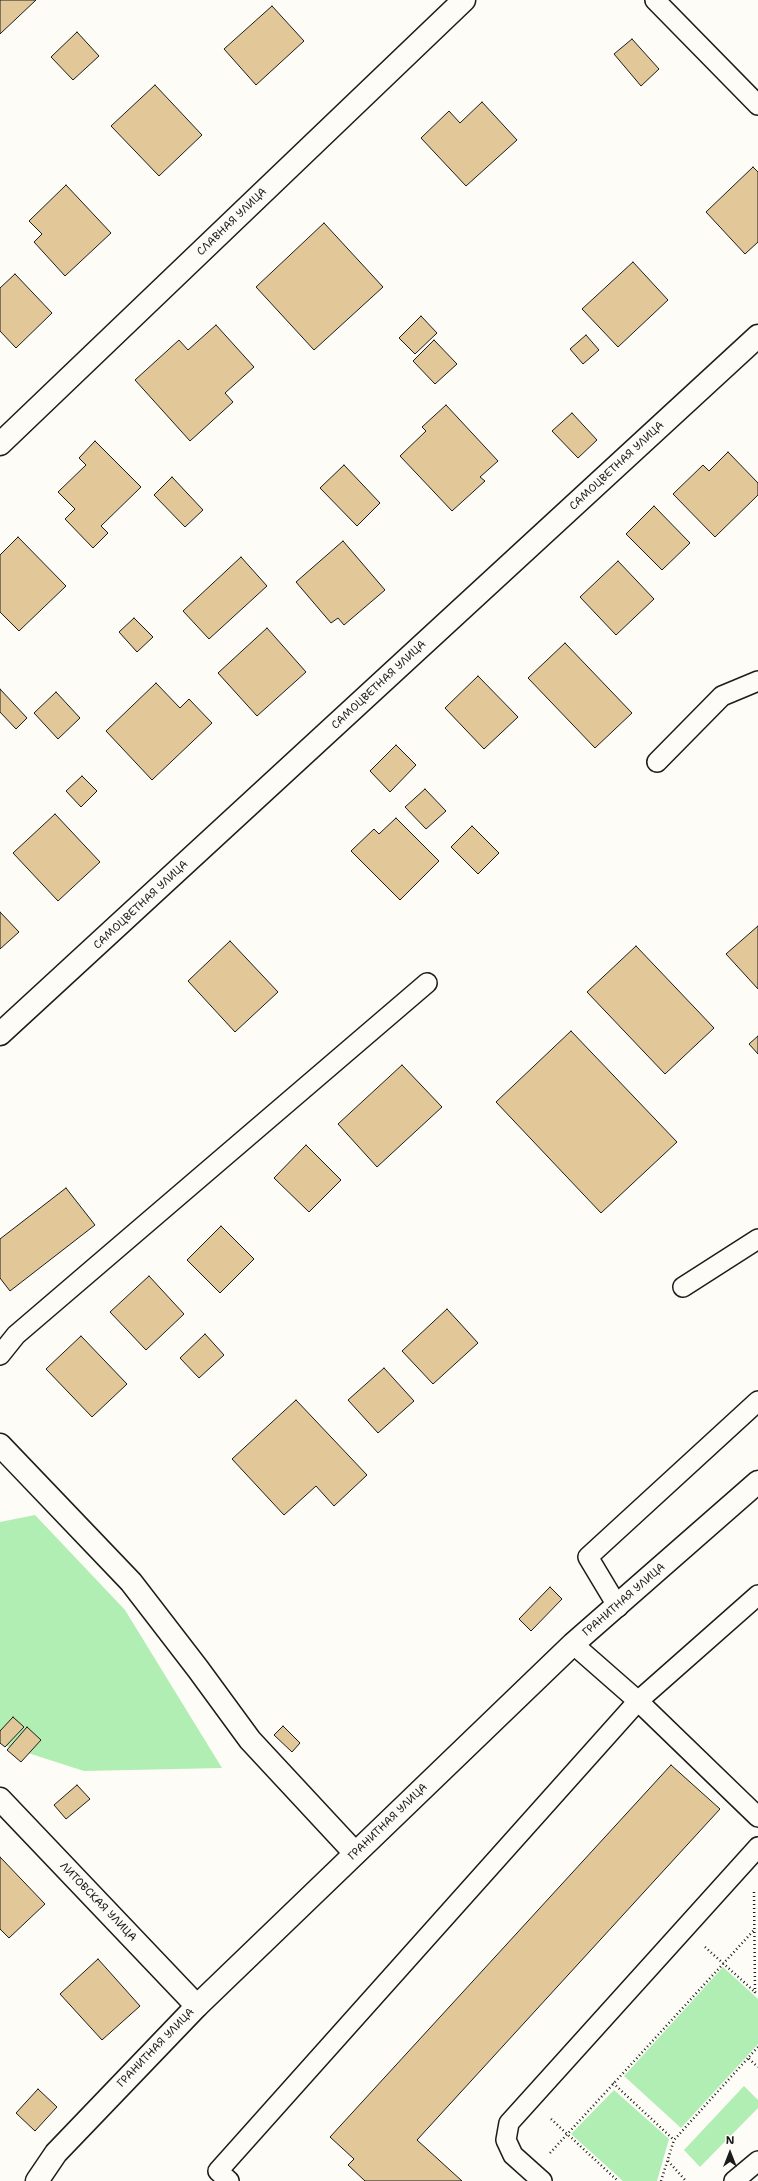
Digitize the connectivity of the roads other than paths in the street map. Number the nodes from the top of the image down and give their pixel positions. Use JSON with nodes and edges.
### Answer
{"nodes":[{"id":1,"x":464,"y":0,"type":"edge"},
{"id":2,"x":655,"y":0,"type":"edge"},
{"id":3,"x":758,"y":105,"type":"edge"},
{"id":4,"x":758,"y":336,"type":"edge"},
{"id":5,"x":0,"y":444,"type":"edge"},
{"id":6,"x":758,"y":681,"type":"edge"},
{"id":7,"x":657,"y":762,"type":"dead end"},
{"id":8,"x":427,"y":983,"type":"dead end"},
{"id":9,"x":0,"y":1034,"type":"edge"},
{"id":10,"x":758,"y":1239,"type":"edge"},
{"id":11,"x":683,"y":1287,"type":"dead end"},
{"id":12,"x":0,"y":1355,"type":"edge"},
{"id":13,"x":758,"y":1401,"type":"edge"},
{"id":14,"x":0,"y":1445,"type":"edge"},
{"id":15,"x":758,"y":1482,"type":"edge"},
{"id":16,"x":758,"y":1595,"type":"edge"},
{"id":17,"x":618,"y":1607,"type":"junction"},
{"id":18,"x":573,"y":1644,"type":"junction"},
{"id":19,"x":638,"y":1701,"type":"junction"},
{"id":20,"x":0,"y":1799,"type":"edge"},
{"id":21,"x":758,"y":1817,"type":"edge"},
{"id":22,"x":756,"y":1850,"type":"edge"},
{"id":23,"x":355,"y":1853,"type":"junction"},
{"id":24,"x":197,"y":2006,"type":"junction"},
{"id":25,"x":758,"y":2161,"type":"edge"},
{"id":26,"x":537,"y":2177,"type":"edge"},
{"id":27,"x":38,"y":2181,"type":"edge"},
{"id":28,"x":229,"y":2181,"type":"edge"},
{"id":29,"x":734,"y":2181,"type":"edge"}],
"edges":[{"from":1,"to":5,"type":"street","name":"СЛАВНАЯ УЛИЦА"},
{"from":2,"to":3,"type":"lane"},
{"from":4,"to":9,"type":"street","name":"САМОЦВЕТНАЯ УЛИЦА"},
{"from":6,"to":7,"type":"lane"},
{"from":8,"to":12,"type":"lane"},
{"from":10,"to":11,"type":"lane"},
{"from":13,"to":17,"type":"lane"},
{"from":14,"to":23,"type":"street"},
{"from":15,"to":17,"type":"street","name":"ГРАНИТНАЯ УЛИЦА"},
{"from":16,"to":19,"type":"lane"},
{"from":17,"to":18,"type":"street","name":"ГРАНИТНАЯ УЛИЦА"},
{"from":18,"to":19,"type":"lane"},
{"from":18,"to":23,"type":"street","name":"ГРАНИТНАЯ УЛИЦА"},
{"from":19,"to":21,"type":"lane"},
{"from":19,"to":28,"type":"lane"},
{"from":20,"to":24,"type":"street","name":"ЛИТОВСКАЯ УЛИЦА"},
{"from":22,"to":26,"type":"lane"},
{"from":23,"to":24,"type":"street","name":"ГРАНИТНАЯ УЛИЦА"},
{"from":24,"to":27,"type":"street","name":"ГРАНИТНАЯ УЛИЦА"},
{"from":25,"to":29,"type":"lane"}]}
